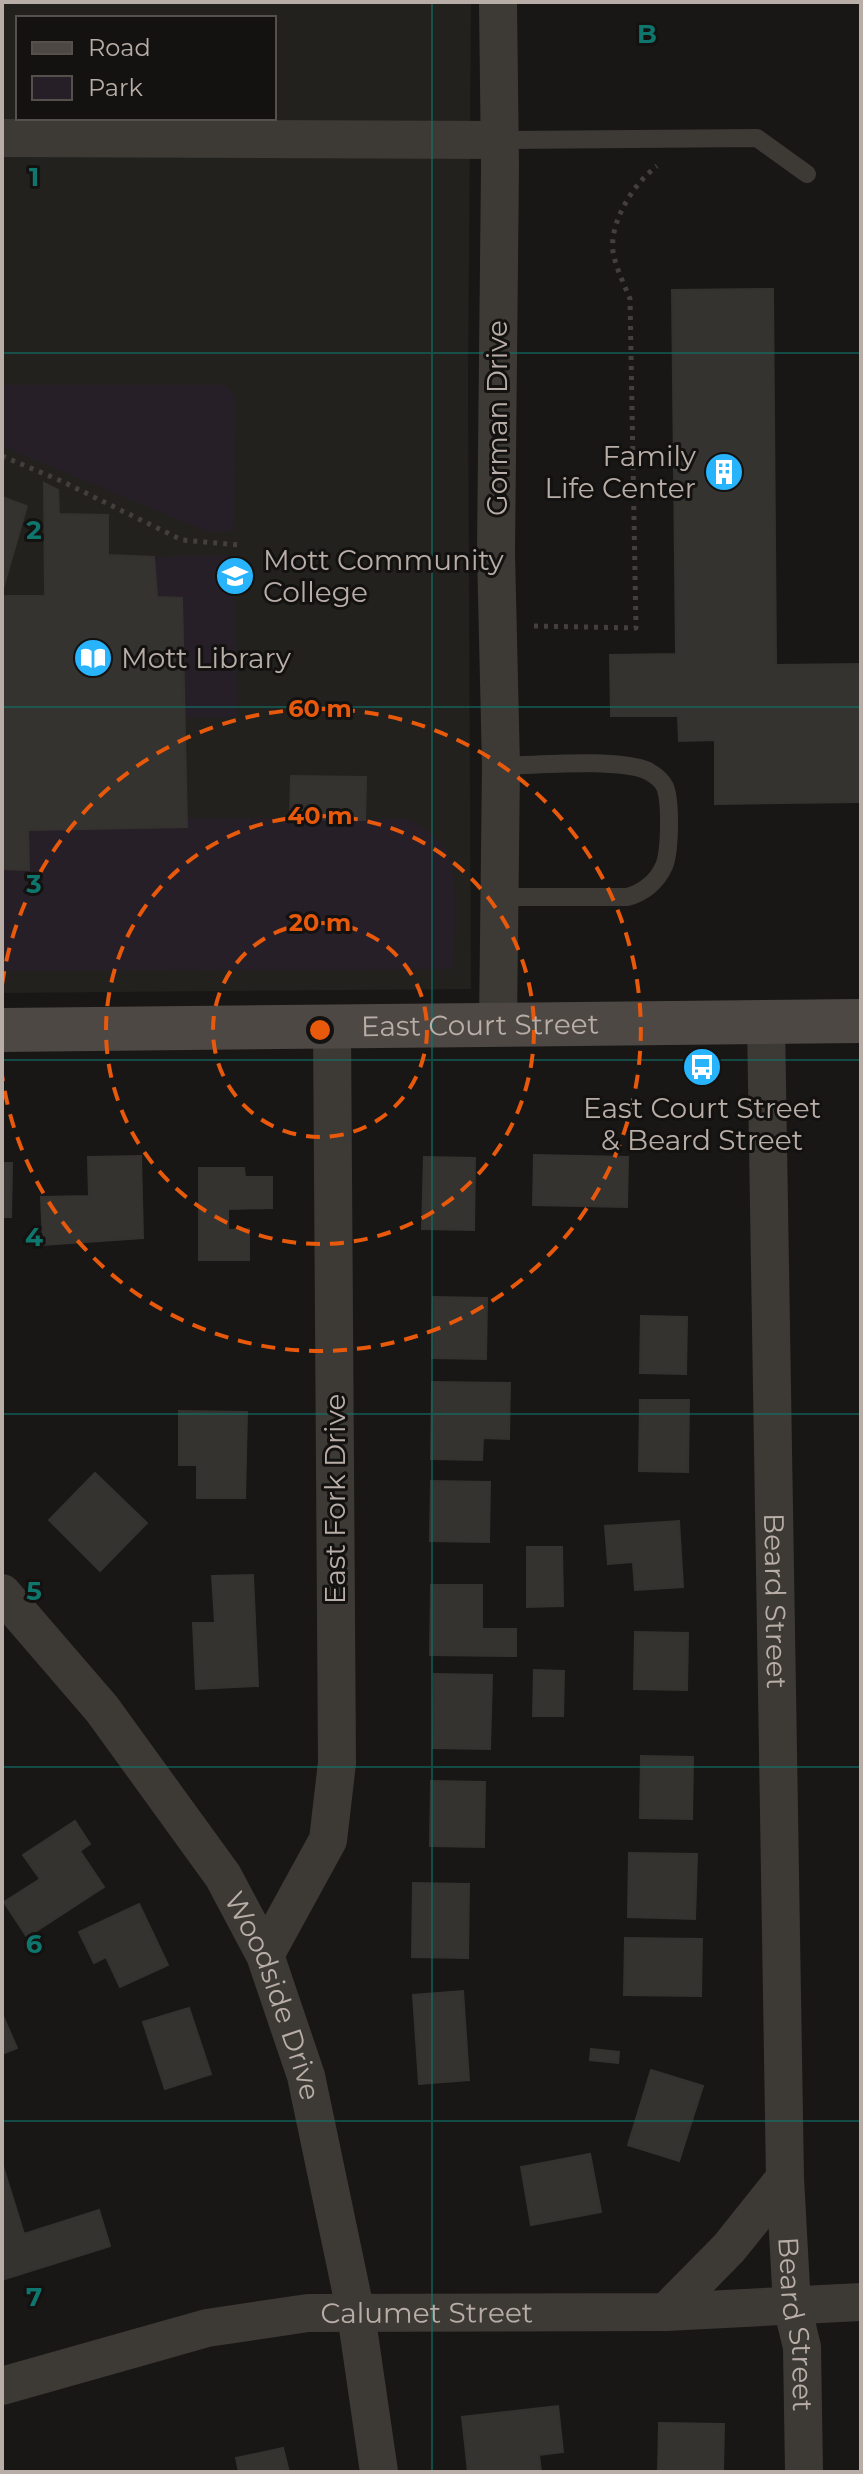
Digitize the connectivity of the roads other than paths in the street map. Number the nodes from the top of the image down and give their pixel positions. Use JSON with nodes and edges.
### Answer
{"nodes":[{"id":1,"x":498,"y":2,"type":"edge"},
{"id":2,"x":2,"y":138,"type":"edge"},
{"id":3,"x":500,"y":140,"type":"junction"},
{"id":4,"x":807,"y":174,"type":"dead end"},
{"id":5,"x":501,"y":766,"type":"junction"},
{"id":6,"x":499,"y":897,"type":"junction"},
{"id":7,"x":861,"y":1021,"type":"edge"},
{"id":8,"x":766,"y":1023,"type":"junction"},
{"id":9,"x":498,"y":1025,"type":"junction"},
{"id":10,"x":332,"y":1026,"type":"junction"},
{"id":11,"x":2,"y":1030,"type":"edge"},
{"id":12,"x":2,"y":1593,"type":"edge"},
{"id":13,"x":265,"y":1955,"type":"junction"},
{"id":14,"x":785,"y":2178,"type":"junction"},
{"id":15,"x":861,"y":2302,"type":"edge"},
{"id":16,"x":792,"y":2306,"type":"junction"},
{"id":17,"x":666,"y":2312,"type":"junction"},
{"id":18,"x":356,"y":2314,"type":"junction"},
{"id":19,"x":2,"y":2386,"type":"edge"},
{"id":20,"x":379,"y":2472,"type":"edge"},
{"id":21,"x":804,"y":2472,"type":"edge"}],
"edges":[{"from":1,"to":3,"type":"street","name":"Gorman Drive"},
{"from":2,"to":3,"type":"street"},
{"from":3,"to":4,"type":"lane"},
{"from":3,"to":5,"type":"street","name":"Gorman Drive"},
{"from":5,"to":6,"type":"street","name":"Gorman Drive"},
{"from":5,"to":6,"type":"lane"},
{"from":6,"to":9,"type":"street","name":"Gorman Drive"},
{"from":7,"to":8,"type":"main road","name":"East Court Street"},
{"from":8,"to":9,"type":"main road","name":"East Court Street"},
{"from":8,"to":14,"type":"street","name":"Beard Street"},
{"from":9,"to":10,"type":"main road","name":"East Court Street"},
{"from":10,"to":11,"type":"main road","name":"East Court Street"},
{"from":10,"to":13,"type":"street","name":"East Fork Drive"},
{"from":12,"to":13,"type":"street","name":"Woodside Drive"},
{"from":13,"to":18,"type":"street","name":"Woodside Drive"},
{"from":14,"to":16,"type":"street","name":"Beard Street"},
{"from":14,"to":17,"type":"street","name":"Beard Street"},
{"from":15,"to":16,"type":"street","name":"Calumet Street"},
{"from":16,"to":17,"type":"street","name":"Calumet Street"},
{"from":16,"to":21,"type":"street","name":"Beard Street"},
{"from":17,"to":18,"type":"street","name":"Calumet Street"},
{"from":18,"to":19,"type":"street","name":"Calumet Street"},
{"from":18,"to":20,"type":"street","name":"Woodside Drive"}]}
